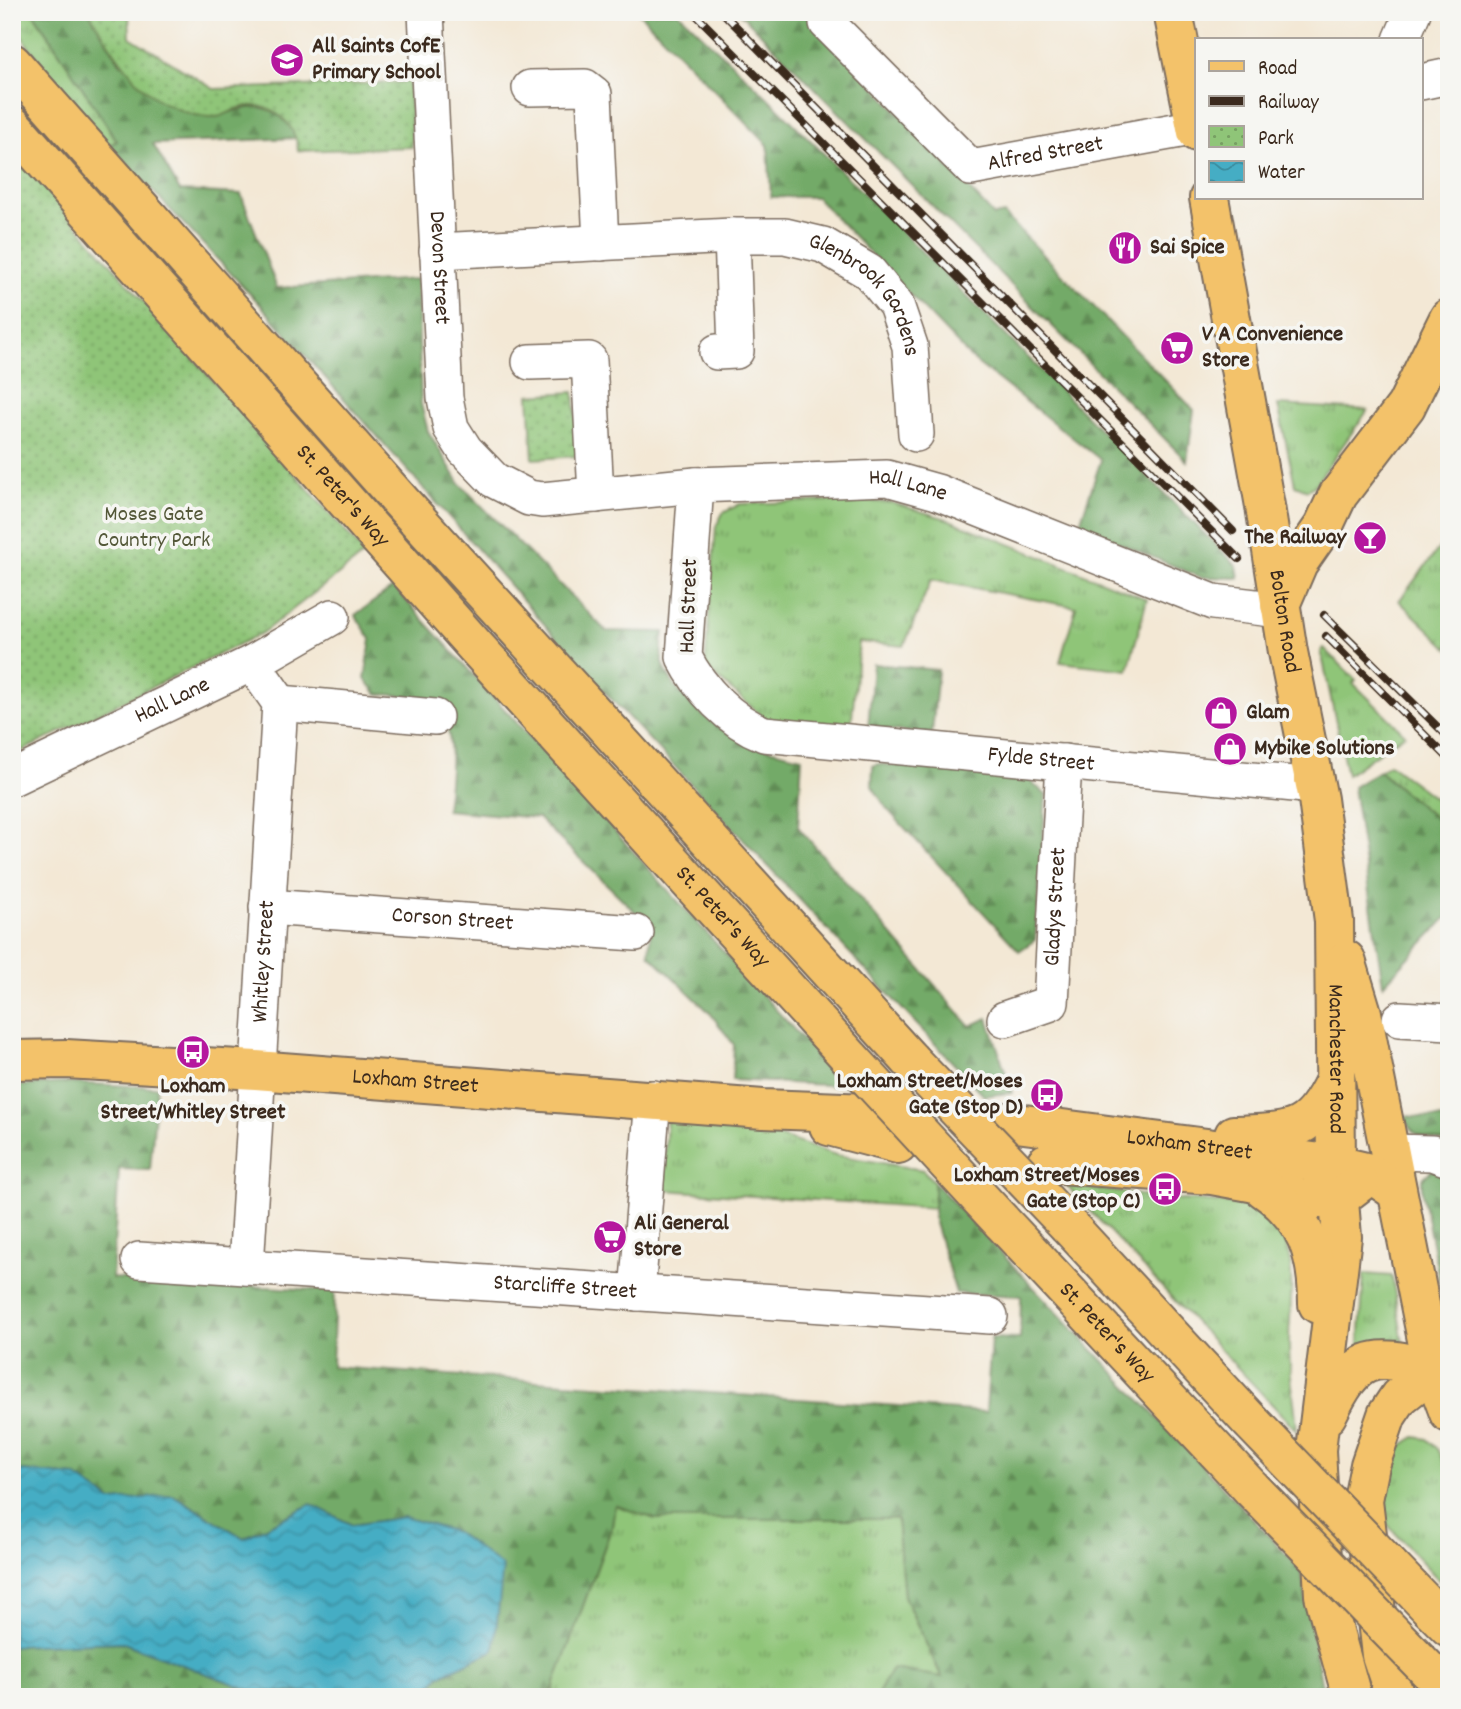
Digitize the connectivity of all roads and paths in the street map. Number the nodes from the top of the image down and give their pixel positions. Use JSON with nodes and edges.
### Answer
{"nodes":[{"id":1,"x":426,"y":12,"type":"edge"},
{"id":2,"x":1173,"y":12,"type":"edge"},
{"id":3,"x":1413,"y":12,"type":"edge"},
{"id":4,"x":827,"y":23,"type":"dead end"},
{"id":5,"x":1402,"y":38,"type":"edge"},
{"id":6,"x":12,"y":63,"type":"edge"},
{"id":7,"x":1449,"y":76,"type":"edge"},
{"id":8,"x":1422,"y":82,"type":"edge"},
{"id":9,"x":530,"y":88,"type":"dead end"},
{"id":10,"x":1195,"y":119,"type":"edge"},
{"id":11,"x":12,"y":125,"type":"edge"},
{"id":12,"x":1195,"y":129,"type":"edge"},
{"id":13,"x":1209,"y":200,"type":"edge"},
{"id":14,"x":732,"y":236,"type":"junction"},
{"id":15,"x":601,"y":243,"type":"junction"},
{"id":16,"x":437,"y":251,"type":"junction"},
{"id":17,"x":1449,"y":318,"type":"edge"},
{"id":18,"x":716,"y":352,"type":"dead end"},
{"id":19,"x":530,"y":362,"type":"dead end"},
{"id":20,"x":916,"y":434,"type":"dead end"},
{"id":21,"x":696,"y":485,"type":"junction"},
{"id":22,"x":516,"y":494,"type":"joint"},
{"id":23,"x":596,"y":495,"type":"junction"},
{"id":24,"x":1338,"y":495,"type":"junction"},
{"id":25,"x":1265,"y":506,"type":"junction"},
{"id":26,"x":1280,"y":608,"type":"junction"},
{"id":27,"x":332,"y":617,"type":"dead end"},
{"id":28,"x":251,"y":663,"type":"junction"},
{"id":29,"x":280,"y":703,"type":"junction"},
{"id":30,"x":435,"y":717,"type":"dead end"},
{"id":31,"x":764,"y":734,"type":"joint"},
{"id":32,"x":1064,"y":762,"type":"junction"},
{"id":33,"x":12,"y":778,"type":"edge"},
{"id":34,"x":1315,"y":786,"type":"junction"},
{"id":35,"x":267,"y":908,"type":"junction"},
{"id":36,"x":1334,"y":921,"type":"junction"},
{"id":37,"x":636,"y":933,"type":"dead end"},
{"id":38,"x":1005,"y":1019,"type":"dead end"},
{"id":39,"x":1400,"y":1019,"type":"dead end"},
{"id":40,"x":1449,"y":1022,"type":"edge"},
{"id":41,"x":12,"y":1060,"type":"edge"},
{"id":42,"x":256,"y":1070,"type":"junction"},
{"id":43,"x":1335,"y":1082,"type":"junction"},
{"id":44,"x":653,"y":1098,"type":"junction"},
{"id":45,"x":763,"y":1109,"type":"junction"},
{"id":46,"x":870,"y":1113,"type":"dead end"},
{"id":47,"x":1009,"y":1122,"type":"dead end"},
{"id":48,"x":1148,"y":1141,"type":"junction"},
{"id":49,"x":898,"y":1144,"type":"dead end"},
{"id":50,"x":1449,"y":1159,"type":"edge"},
{"id":51,"x":1046,"y":1163,"type":"dead end"},
{"id":52,"x":1366,"y":1176,"type":"junction"},
{"id":53,"x":1256,"y":1182,"type":"junction"},
{"id":54,"x":139,"y":1260,"type":"dead end"},
{"id":55,"x":246,"y":1267,"type":"junction"},
{"id":56,"x":637,"y":1293,"type":"junction"},
{"id":57,"x":990,"y":1315,"type":"dead end"},
{"id":58,"x":1433,"y":1370,"type":"junction"},
{"id":59,"x":1327,"y":1374,"type":"junction"},
{"id":60,"x":1449,"y":1413,"type":"edge"},
{"id":61,"x":1318,"y":1432,"type":"junction"},
{"id":62,"x":1440,"y":1618,"type":"edge"},
{"id":63,"x":1441,"y":1683,"type":"edge"},
{"id":64,"x":1352,"y":1697,"type":"edge"},
{"id":65,"x":1395,"y":1697,"type":"edge"}],
"edges":[{"from":1,"to":16,"type":"street","name":"Devon Street"},
{"from":2,"to":10,"type":"main road"},
{"from":3,"to":5,"type":"street"},
{"from":4,"to":12,"type":"street","name":"Alfred Street"},
{"from":6,"to":62,"type":"main road","name":"St. Peter's Way","bridge":true},
{"from":7,"to":8,"type":"street"},
{"from":9,"to":15,"type":"street"},
{"from":11,"to":63,"type":"main road","name":"St. Peter's Way","bridge":true},
{"from":13,"to":25,"type":"main road","name":"Bolton Road"},
{"from":14,"to":15,"type":"street","name":"Glenbrook Gardens"},
{"from":14,"to":18,"type":"street"},
{"from":14,"to":20,"type":"street","name":"Glenbrook Gardens"},
{"from":15,"to":16,"type":"street","name":"Glenbrook Gardens"},
{"from":16,"to":22,"type":"street","name":"Devon Street"},
{"from":17,"to":24,"type":"main road"},
{"from":19,"to":23,"type":"street"},
{"from":21,"to":23,"type":"street","name":"Hall Lane"},
{"from":21,"to":26,"type":"street","name":"Hall Lane"},
{"from":21,"to":31,"type":"street","name":"Hall Street"},
{"from":22,"to":23,"type":"street","name":"Hall Lane"},
{"from":24,"to":25,"type":"main road"},
{"from":24,"to":26,"type":"main road"},
{"from":25,"to":26,"type":"main road","name":"Bolton Road"},
{"from":26,"to":34,"type":"main road","name":"Bolton Road"},
{"from":27,"to":28,"type":"street","name":"Hall Lane"},
{"from":28,"to":29,"type":"street"},
{"from":28,"to":33,"type":"street","name":"Hall Lane"},
{"from":29,"to":30,"type":"street"},
{"from":29,"to":35,"type":"street","name":"Whitley Street"},
{"from":31,"to":32,"type":"street","name":"Fylde Street"},
{"from":32,"to":34,"type":"street","name":"Fylde Street"},
{"from":32,"to":38,"type":"street","name":"Gladys Street"},
{"from":34,"to":36,"type":"main road","name":"Bolton Road"},
{"from":35,"to":37,"type":"street","name":"Corson Street"},
{"from":35,"to":42,"type":"street","name":"Whitley Street"},
{"from":36,"to":43,"type":"main road","name":"Manchester Road"},
{"from":36,"to":52,"type":"main road","name":"Manchester Road"},
{"from":39,"to":40,"type":"street"},
{"from":41,"to":42,"type":"main road","name":"Loxham Street"},
{"from":42,"to":44,"type":"main road","name":"Loxham Street"},
{"from":42,"to":55,"type":"street","name":"Whitley Street"},
{"from":43,"to":48,"type":"main road"},
{"from":43,"to":52,"type":"main road","name":"Manchester Road"},
{"from":44,"to":45,"type":"main road","name":"Loxham Street"},
{"from":44,"to":56,"type":"street"},
{"from":45,"to":46,"type":"main road","name":"Loxham Street"},
{"from":45,"to":49,"type":"main road","name":"Loxham Street"},
{"from":47,"to":48,"type":"main road","name":"Loxham Street"},
{"from":48,"to":52,"type":"main road","name":"Loxham Street"},
{"from":50,"to":52,"type":"street"},
{"from":51,"to":53,"type":"main road","name":"Loxham Street"},
{"from":52,"to":53,"type":"main road","name":"Loxham Street"},
{"from":52,"to":58,"type":"main road","name":"Manchester Road"},
{"from":52,"to":59,"type":"main road","name":"Manchester Road"},
{"from":53,"to":59,"type":"main road"},
{"from":54,"to":55,"type":"street","name":"Starcliffe Street"},
{"from":55,"to":56,"type":"street","name":"Starcliffe Street"},
{"from":56,"to":57,"type":"street","name":"Starcliffe Street"},
{"from":58,"to":60,"type":"main road","name":"Manchester Road"},
{"from":58,"to":61,"type":"main road"},
{"from":58,"to":65,"type":"main road"},
{"from":59,"to":61,"type":"main road","name":"Manchester Road"},
{"from":61,"to":64,"type":"main road","name":"Manchester Road"}]}
